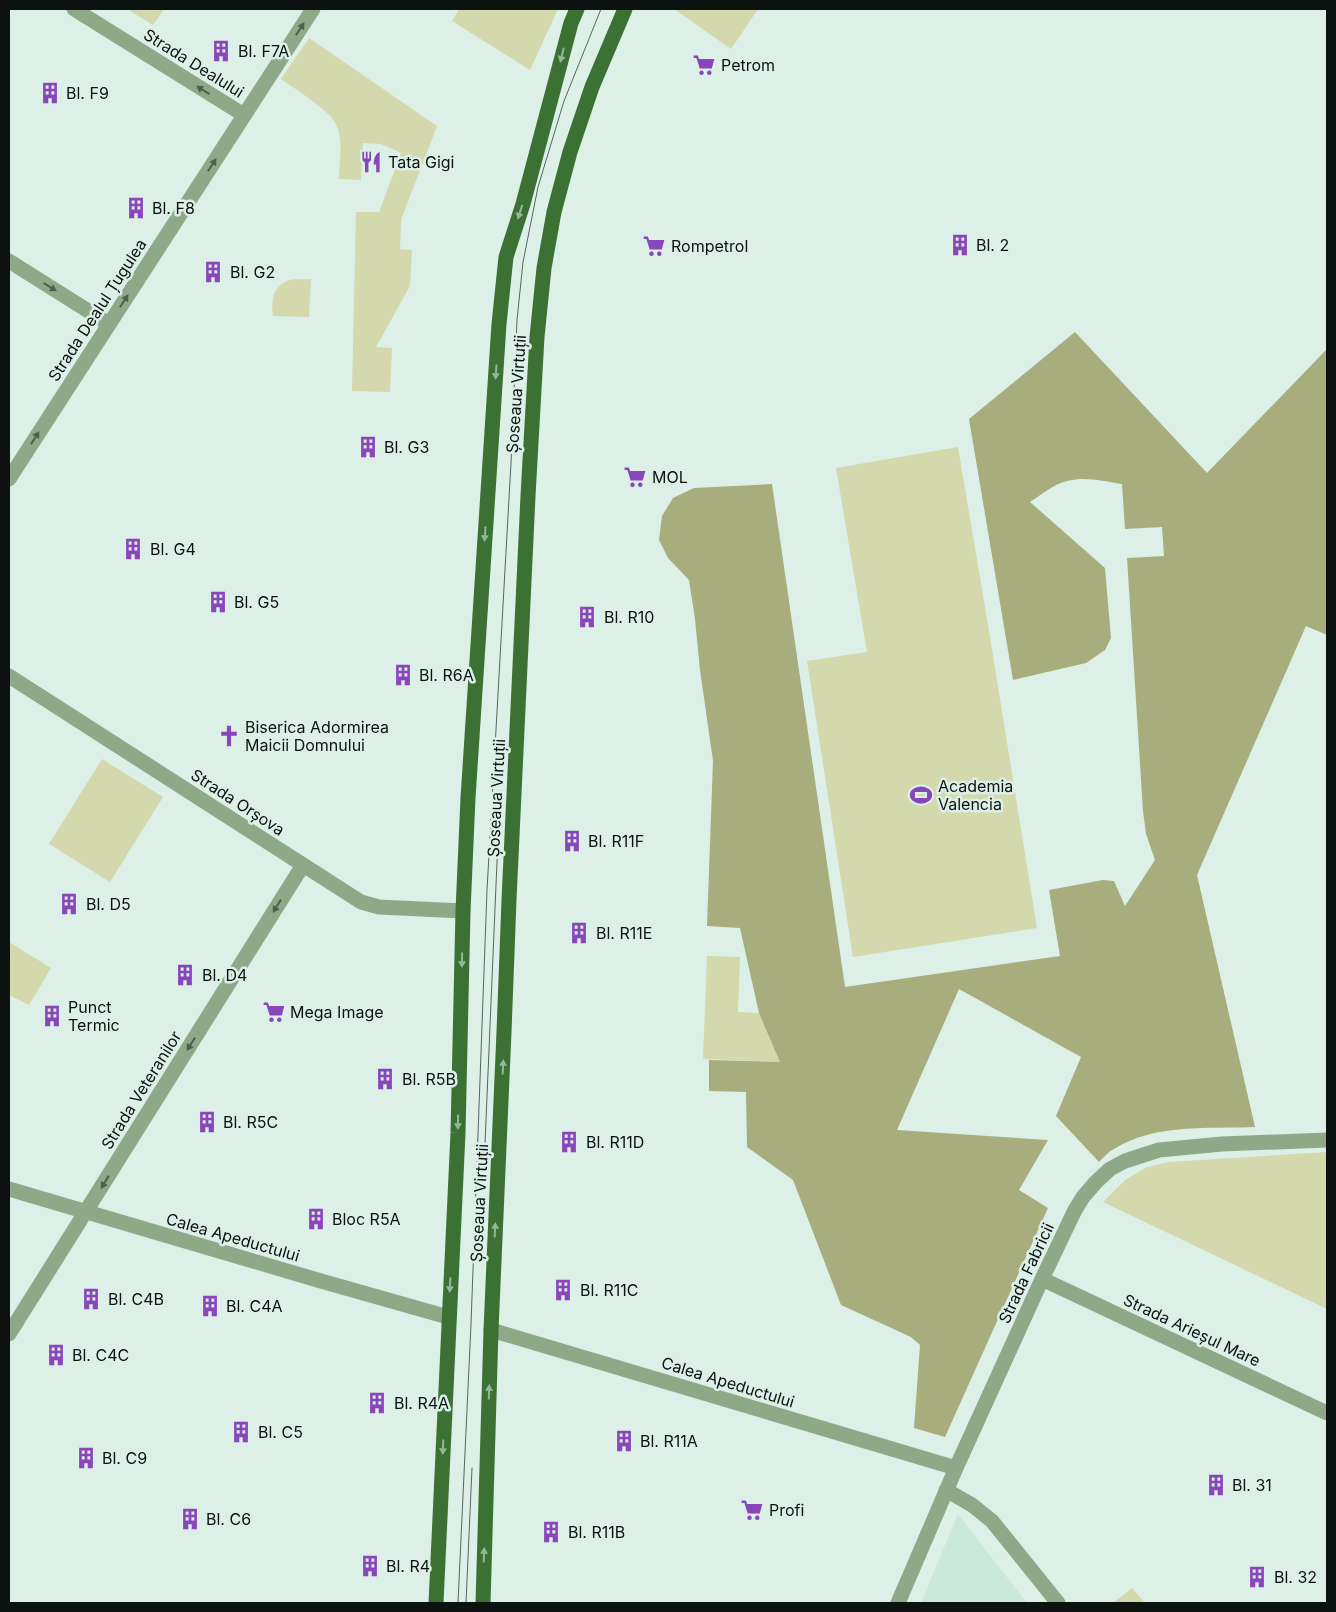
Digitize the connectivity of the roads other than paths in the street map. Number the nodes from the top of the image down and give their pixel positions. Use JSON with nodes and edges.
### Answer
{"nodes":[{"id":1,"x":74,"y":9,"type":"edge"},
{"id":2,"x":313,"y":9,"type":"edge"},
{"id":3,"x":577,"y":9,"type":"edge"},
{"id":4,"x":625,"y":9,"type":"edge"},
{"id":5,"x":244,"y":115,"type":"junction"},
{"id":6,"x":9,"y":261,"type":"edge"},
{"id":7,"x":109,"y":324,"type":"junction"},
{"id":8,"x":9,"y":479,"type":"edge"},
{"id":9,"x":9,"y":676,"type":"edge"},
{"id":10,"x":303,"y":865,"type":"junction"},
{"id":11,"x":463,"y":911,"type":"junction"},
{"id":12,"x":1327,"y":1140,"type":"edge"},
{"id":13,"x":9,"y":1189,"type":"edge"},
{"id":14,"x":86,"y":1212,"type":"junction"},
{"id":15,"x":1042,"y":1279,"type":"junction"},
{"id":16,"x":448,"y":1317,"type":"junction"},
{"id":17,"x":491,"y":1330,"type":"junction"},
{"id":18,"x":9,"y":1334,"type":"edge"},
{"id":19,"x":1327,"y":1413,"type":"edge"},
{"id":20,"x":956,"y":1468,"type":"junction"},
{"id":21,"x":946,"y":1490,"type":"junction"},
{"id":22,"x":436,"y":1603,"type":"edge"},
{"id":23,"x":482,"y":1603,"type":"edge"},
{"id":24,"x":898,"y":1603,"type":"edge"},
{"id":25,"x":1058,"y":1603,"type":"edge"}],
"edges":[{"from":5,"to":1,"type":"street","name":"Strada Dealului","one_way":true},
{"from":5,"to":2,"type":"street","name":"Strada Dealul Țugulea","one_way":true},
{"from":3,"to":11,"type":"main road","name":"Șoseaua Virtuții","one_way":true},
{"from":17,"to":4,"type":"main road","name":"Șoseaua Virtuții","one_way":true},
{"from":7,"to":5,"type":"street","name":"Strada Dealul Țugulea","one_way":true},
{"from":6,"to":7,"type":"street","one_way":true},
{"from":8,"to":7,"type":"street","name":"Strada Dealul Țugulea","one_way":true},
{"from":9,"to":10,"type":"street","name":"Strada Orșova"},
{"from":10,"to":11,"type":"street","name":"Strada Orșova"},
{"from":10,"to":14,"type":"street","name":"Strada Veteranilor","one_way":true},
{"from":11,"to":16,"type":"main road","name":"Șoseaua Virtuții","one_way":true},
{"from":12,"to":15,"type":"street","name":"Strada Fabricii"},
{"from":13,"to":14,"type":"street","name":"Calea Apeductului"},
{"from":14,"to":16,"type":"street","name":"Calea Apeductului"},
{"from":14,"to":18,"type":"street","name":"Strada Veteranilor"},
{"from":15,"to":19,"type":"street","name":"Strada Arieșul Mare"},
{"from":15,"to":20,"type":"street","name":"Strada Fabricii"},
{"from":16,"to":22,"type":"main road","name":"Șoseaua Virtuții","one_way":true},
{"from":17,"to":20,"type":"street","name":"Calea Apeductului"},
{"from":23,"to":17,"type":"main road","name":"Șoseaua Virtuții","one_way":true},
{"from":20,"to":21,"type":"street","name":"Strada Fabricii"},
{"from":21,"to":24,"type":"street","name":"Strada Fabricii"},
{"from":21,"to":25,"type":"street"}]}
